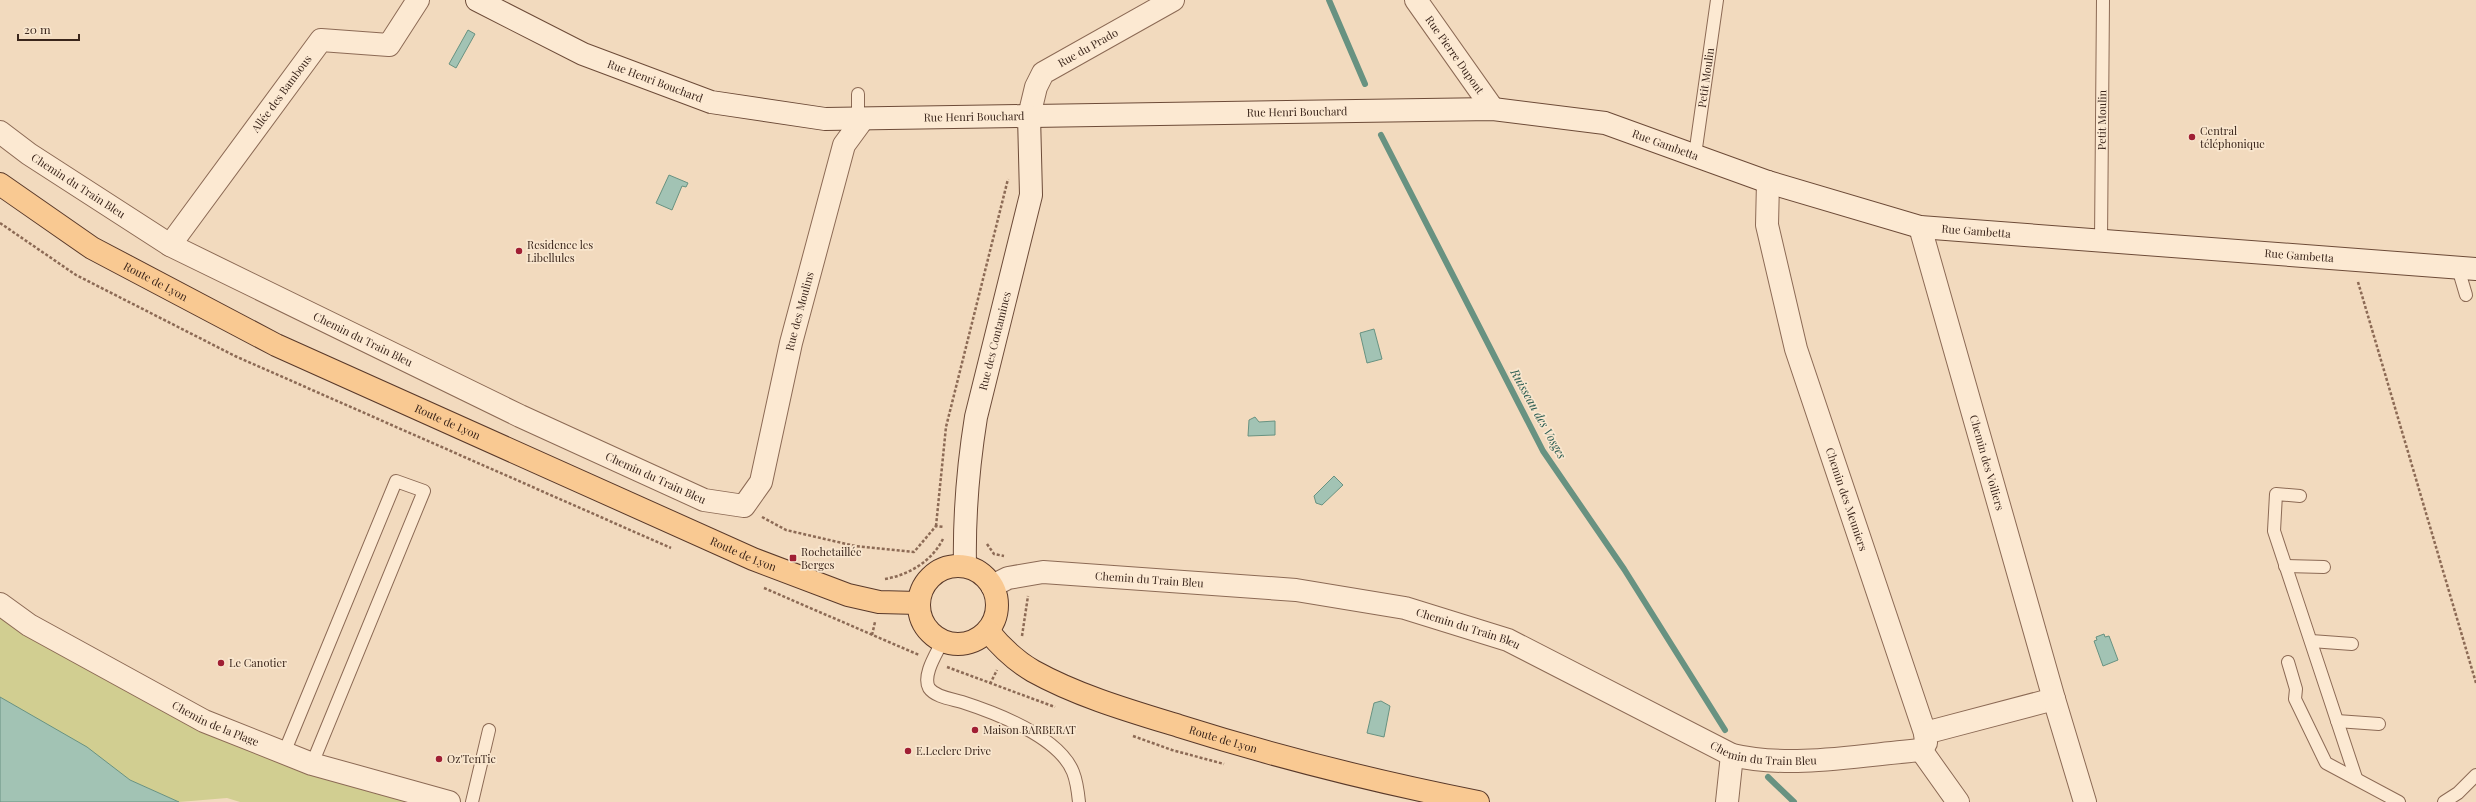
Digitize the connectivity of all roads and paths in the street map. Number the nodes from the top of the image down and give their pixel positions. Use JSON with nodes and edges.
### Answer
{"nodes":[{"id":1,"x":418,"y":0,"type":"edge"},
{"id":2,"x":477,"y":0,"type":"edge"},
{"id":3,"x":1173,"y":0,"type":"edge"},
{"id":4,"x":1416,"y":0,"type":"edge"},
{"id":5,"x":1717,"y":0,"type":"edge"},
{"id":6,"x":2104,"y":0,"type":"edge"},
{"id":7,"x":858,"y":94,"type":"dead end"},
{"id":8,"x":1493,"y":109,"type":"junction"},
{"id":9,"x":1029,"y":116,"type":"junction"},
{"id":10,"x":861,"y":119,"type":"junction"},
{"id":11,"x":0,"y":132,"type":"edge"},
{"id":12,"x":1695,"y":156,"type":"junction"},
{"id":13,"x":1009,"y":177,"type":"dead end"},
{"id":14,"x":1768,"y":182,"type":"junction"},
{"id":15,"x":0,"y":184,"type":"edge"},
{"id":16,"x":1920,"y":227,"type":"junction"},
{"id":17,"x":2101,"y":241,"type":"junction"},
{"id":18,"x":170,"y":245,"type":"junction"},
{"id":19,"x":2351,"y":260,"type":"junction"},
{"id":20,"x":2467,"y":268,"type":"edge"},
{"id":21,"x":2466,"y":295,"type":"dead end"},
{"id":22,"x":2300,"y":496,"type":"dead end"},
{"id":23,"x":744,"y":506,"type":"junction"},
{"id":24,"x":936,"y":526,"type":"junction"},
{"id":25,"x":950,"y":527,"type":"dead end"},
{"id":26,"x":945,"y":535,"type":"dead end"},
{"id":27,"x":983,"y":539,"type":"dead end"},
{"id":28,"x":1008,"y":557,"type":"dead end"},
{"id":29,"x":965,"y":566,"type":"junction"},
{"id":30,"x":2285,"y":566,"type":"junction"},
{"id":31,"x":2324,"y":567,"type":"dead end"},
{"id":32,"x":884,"y":580,"type":"dead end"},
{"id":33,"x":992,"y":586,"type":"junction"},
{"id":34,"x":1028,"y":593,"type":"dead end"},
{"id":35,"x":918,"y":603,"type":"junction"},
{"id":36,"x":0,"y":604,"type":"edge"},
{"id":37,"x":876,"y":618,"type":"dead end"},
{"id":38,"x":988,"y":631,"type":"junction"},
{"id":39,"x":872,"y":635,"type":"dead end"},
{"id":40,"x":1022,"y":639,"type":"dead end"},
{"id":41,"x":2311,"y":641,"type":"junction"},
{"id":42,"x":942,"y":642,"type":"junction"},
{"id":43,"x":2352,"y":644,"type":"dead end"},
{"id":44,"x":2288,"y":662,"type":"dead end"},
{"id":45,"x":997,"y":669,"type":"dead end"},
{"id":46,"x":990,"y":684,"type":"dead end"},
{"id":47,"x":2476,"y":684,"type":"edge"},
{"id":48,"x":2054,"y":699,"type":"junction"},
{"id":49,"x":2337,"y":720,"type":"junction"},
{"id":50,"x":2379,"y":724,"type":"dead end"},
{"id":51,"x":489,"y":730,"type":"dead end"},
{"id":52,"x":1923,"y":741,"type":"junction"},
{"id":53,"x":284,"y":753,"type":"junction"},
{"id":54,"x":1732,"y":755,"type":"junction"},
{"id":55,"x":312,"y":764,"type":"junction"},
{"id":56,"x":2476,"y":775,"type":"edge"},
{"id":57,"x":2356,"y":778,"type":"junction"},
{"id":58,"x":449,"y":802,"type":"edge"},
{"id":59,"x":472,"y":802,"type":"edge"},
{"id":60,"x":1079,"y":802,"type":"edge"},
{"id":61,"x":1478,"y":802,"type":"edge"},
{"id":62,"x":1727,"y":802,"type":"edge"},
{"id":63,"x":1958,"y":802,"type":"edge"},
{"id":64,"x":2085,"y":802,"type":"edge"},
{"id":65,"x":2399,"y":802,"type":"edge"},
{"id":66,"x":2444,"y":802,"type":"edge"}],
"edges":[{"from":1,"to":18,"type":"street","name":"Allée des Bambous"},
{"from":2,"to":10,"type":"street","name":"Rue Henri Bouchard"},
{"from":3,"to":9,"type":"street","name":"Rue du Prado"},
{"from":4,"to":8,"type":"street","name":"Rue Pierre Dupont"},
{"from":5,"to":12,"type":"lane","name":"Petit Moulin"},
{"from":6,"to":17,"type":"lane","name":"Petit Moulin"},
{"from":7,"to":10,"type":"lane"},
{"from":8,"to":9,"type":"street","name":"Rue Henri Bouchard"},
{"from":8,"to":12,"type":"street","name":"Rue Gambetta"},
{"from":9,"to":10,"type":"street","name":"Rue Henri Bouchard"},
{"from":9,"to":29,"type":"street","name":"Rue des Contamines"},
{"from":10,"to":23,"type":"street","name":"Rue des Moulins"},
{"from":11,"to":18,"type":"street","name":"Chemin du Train Bleu"},
{"from":12,"to":14,"type":"street","name":"Rue Gambetta"},
{"from":13,"to":24,"type":"path"},
{"from":14,"to":16,"type":"street","name":"Rue Gambetta"},
{"from":14,"to":52,"type":"street","name":"Chemin des Meuniers"},
{"from":15,"to":35,"type":"main road","name":"Route de Lyon"},
{"from":16,"to":17,"type":"street","name":"Rue Gambetta"},
{"from":16,"to":48,"type":"street","name":"Chemin des Voiliers"},
{"from":17,"to":19,"type":"street","name":"Rue Gambetta"},
{"from":18,"to":23,"type":"street","name":"Chemin du Train Bleu"},
{"from":19,"to":20,"type":"street","name":"Rue Gambetta"},
{"from":19,"to":47,"type":"path"},
{"from":20,"to":21,"type":"lane"},
{"from":22,"to":30,"type":"lane"},
{"from":23,"to":24,"type":"path"},
{"from":24,"to":25,"type":"path"},
{"from":26,"to":32,"type":"path"},
{"from":27,"to":28,"type":"path"},
{"from":29,"to":33,"type":"main road"},
{"from":29,"to":35,"type":"main road"},
{"from":30,"to":31,"type":"lane"},
{"from":30,"to":41,"type":"lane"},
{"from":33,"to":38,"type":"main road"},
{"from":33,"to":54,"type":"street","name":"Chemin du Train Bleu"},
{"from":34,"to":40,"type":"path"},
{"from":35,"to":42,"type":"main road"},
{"from":36,"to":53,"type":"street","name":"Chemin de la Plage"},
{"from":37,"to":39,"type":"path"},
{"from":38,"to":42,"type":"main road"},
{"from":38,"to":61,"type":"main road","name":"Route de Lyon"},
{"from":41,"to":43,"type":"lane"},
{"from":41,"to":49,"type":"lane"},
{"from":42,"to":60,"type":"lane"},
{"from":44,"to":57,"type":"lane"},
{"from":45,"to":46,"type":"path"},
{"from":48,"to":52,"type":"street"},
{"from":48,"to":64,"type":"street","name":"Chemin des Voiliers"},
{"from":49,"to":50,"type":"lane"},
{"from":49,"to":57,"type":"lane"},
{"from":51,"to":59,"type":"lane"},
{"from":52,"to":54,"type":"street","name":"Chemin du Train Bleu"},
{"from":52,"to":63,"type":"street","name":"Chemin des Meuniers"},
{"from":53,"to":55,"type":"street","name":"Chemin de la Plage"},
{"from":53,"to":55,"type":"lane"},
{"from":54,"to":62,"type":"street"},
{"from":55,"to":58,"type":"street","name":"Chemin de la Plage"},
{"from":56,"to":66,"type":"lane"},
{"from":57,"to":65,"type":"lane"}]}
